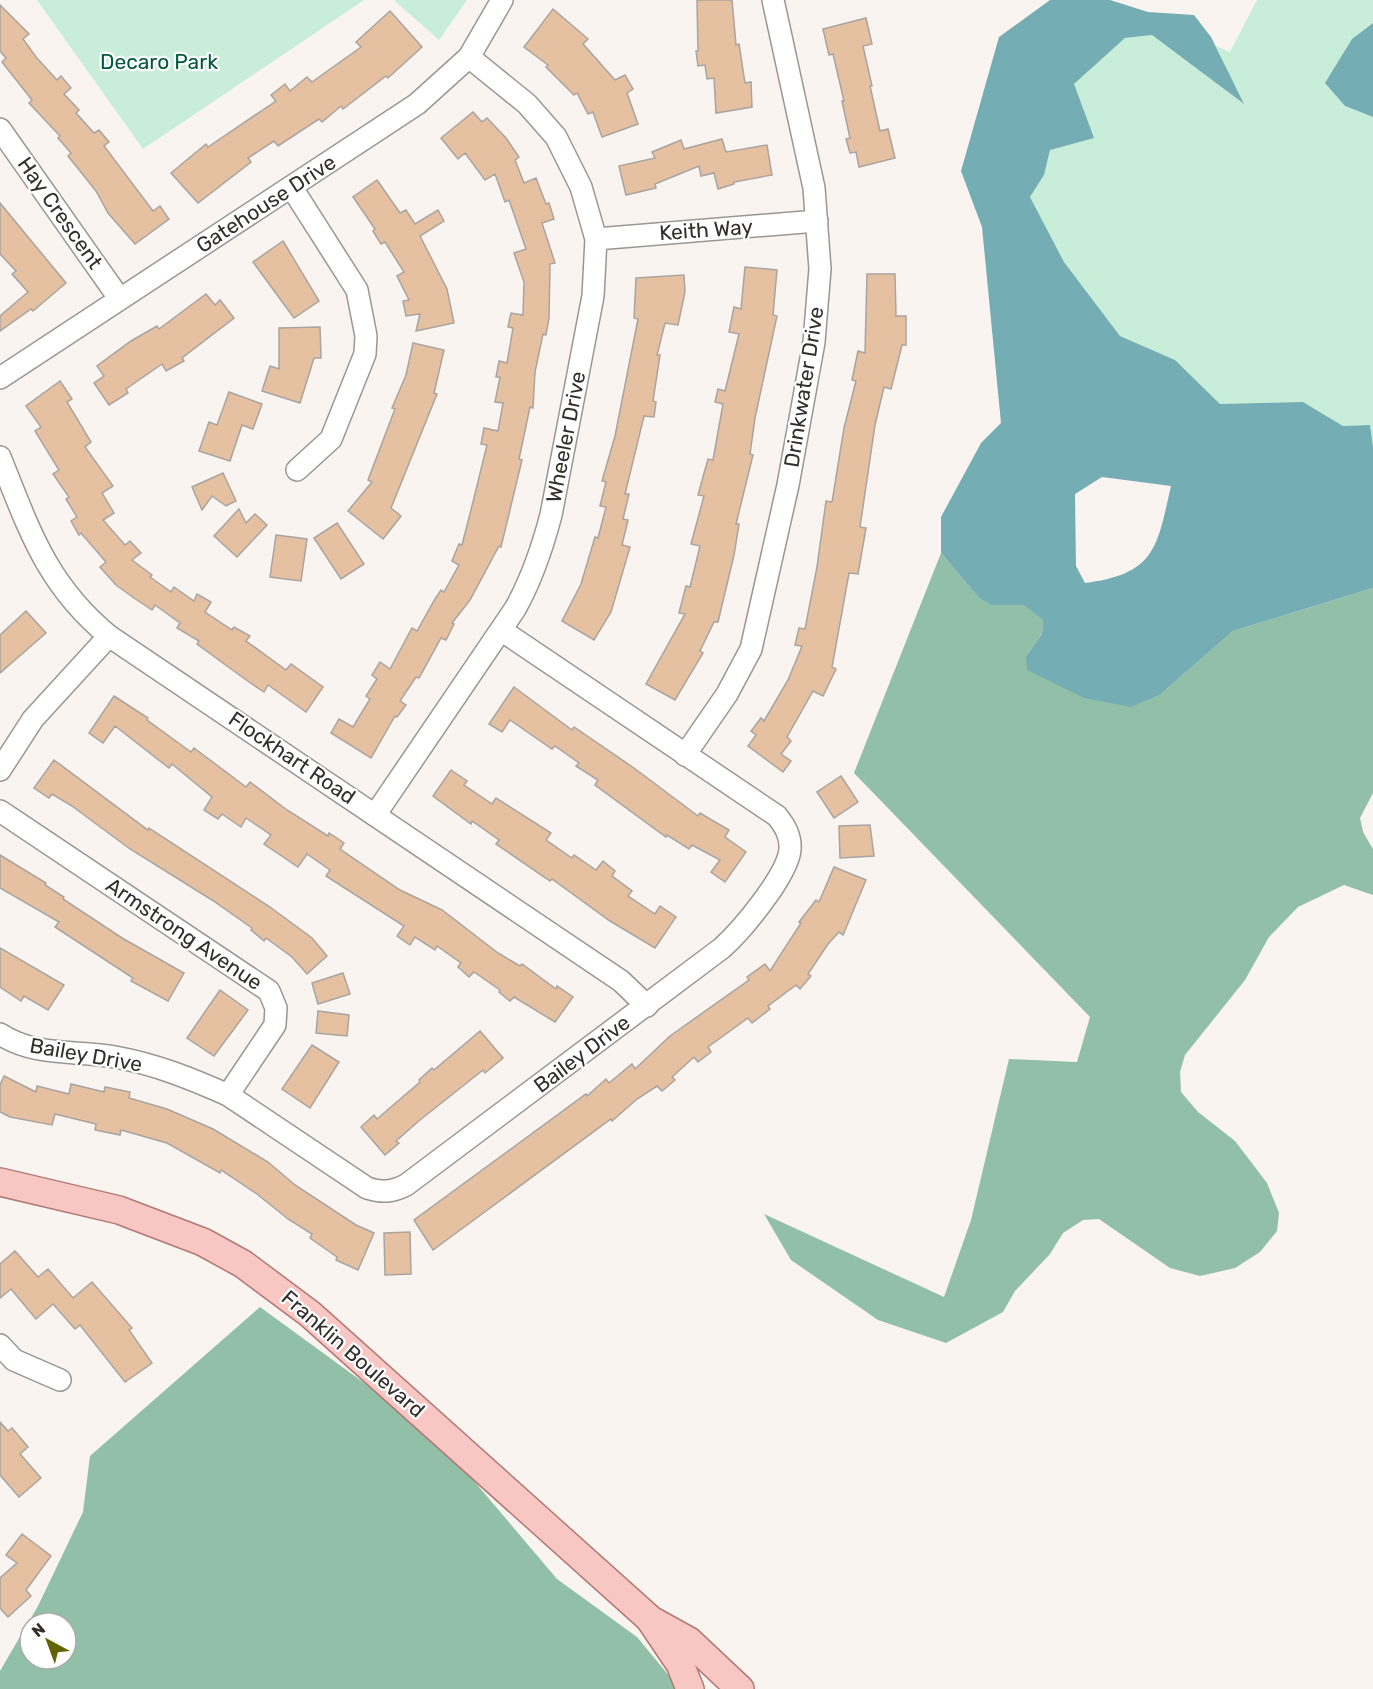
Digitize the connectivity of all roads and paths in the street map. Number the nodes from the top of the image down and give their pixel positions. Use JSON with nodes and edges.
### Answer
{"nodes":[{"id":1,"x":502,"y":0,"type":"edge"},
{"id":2,"x":773,"y":0,"type":"edge"},
{"id":3,"x":469,"y":57,"type":"junction"},
{"id":4,"x":0,"y":129,"type":"edge"},
{"id":5,"x":292,"y":188,"type":"junction"},
{"id":6,"x":817,"y":221,"type":"junction"},
{"id":7,"x":596,"y":239,"type":"junction"},
{"id":8,"x":119,"y":298,"type":"junction"},
{"id":9,"x":0,"y":378,"type":"edge"},
{"id":10,"x":0,"y":457,"type":"edge"},
{"id":11,"x":297,"y":470,"type":"dead end"},
{"id":12,"x":501,"y":630,"type":"junction"},
{"id":13,"x":109,"y":636,"type":"junction"},
{"id":14,"x":685,"y":755,"type":"junction"},
{"id":15,"x":0,"y":770,"type":"edge"},
{"id":16,"x":0,"y":811,"type":"edge"},
{"id":17,"x":375,"y":815,"type":"junction"},
{"id":18,"x":647,"y":1006,"type":"junction"},
{"id":19,"x":0,"y":1034,"type":"edge"},
{"id":20,"x":228,"y":1095,"type":"junction"},
{"id":21,"x":0,"y":1182,"type":"edge"},
{"id":22,"x":0,"y":1345,"type":"edge"},
{"id":23,"x":60,"y":1380,"type":"dead end"},
{"id":24,"x":651,"y":1620,"type":"junction"},
{"id":25,"x":690,"y":1689,"type":"edge"},
{"id":26,"x":740,"y":1689,"type":"edge"}],
"edges":[{"from":1,"to":3,"type":"street","name":"Gatehouse Drive"},
{"from":2,"to":6,"type":"street","name":"Drinkwater Drive"},
{"from":3,"to":5,"type":"street","name":"Gatehouse Drive"},
{"from":3,"to":7,"type":"street","name":"Wheeler Drive"},
{"from":4,"to":8,"type":"street","name":"Hay Crescent"},
{"from":5,"to":8,"type":"street","name":"Gatehouse Drive"},
{"from":5,"to":11,"type":"street"},
{"from":6,"to":7,"type":"street","name":"Keith Way"},
{"from":6,"to":14,"type":"street","name":"Drinkwater Drive"},
{"from":7,"to":12,"type":"street","name":"Wheeler Drive"},
{"from":8,"to":9,"type":"street","name":"Gatehouse Drive"},
{"from":10,"to":13,"type":"street","name":"Flockhart Road"},
{"from":12,"to":14,"type":"street","name":"Bailey Drive"},
{"from":12,"to":17,"type":"street","name":"Wheeler Drive"},
{"from":13,"to":15,"type":"street"},
{"from":13,"to":17,"type":"street","name":"Flockhart Road"},
{"from":14,"to":18,"type":"street","name":"Bailey Drive"},
{"from":16,"to":20,"type":"street","name":"Armstrong Avenue"},
{"from":17,"to":18,"type":"street","name":"Flockhart Road"},
{"from":18,"to":20,"type":"street","name":"Bailey Drive"},
{"from":19,"to":20,"type":"street","name":"Bailey Drive"},
{"from":21,"to":24,"type":"main road","name":"Franklin Boulevard"},
{"from":22,"to":23,"type":"street"},
{"from":24,"to":25,"type":"main road","name":"Franklin Boulevard"},
{"from":24,"to":26,"type":"main road","name":"Franklin Boulevard"}]}
